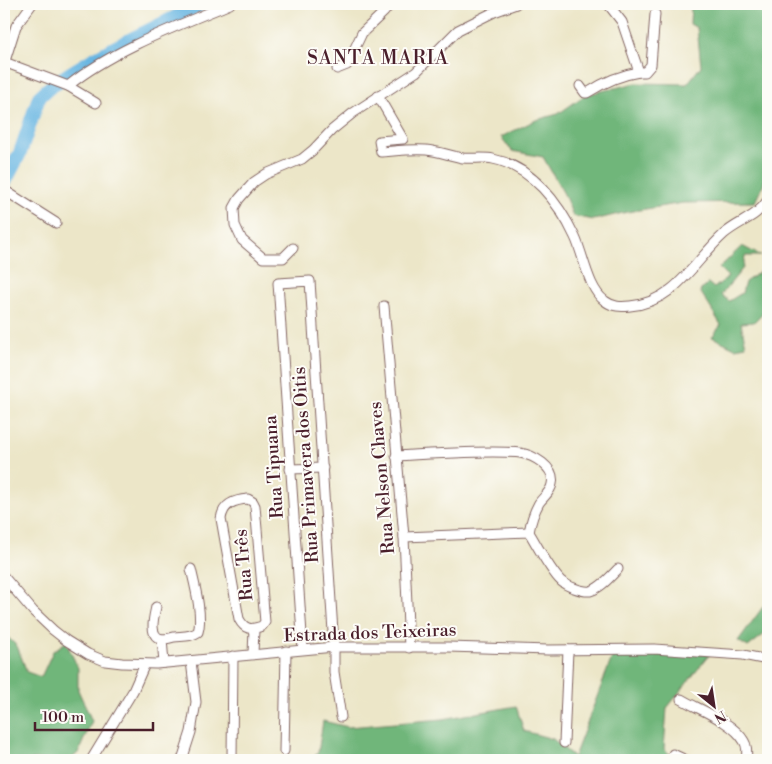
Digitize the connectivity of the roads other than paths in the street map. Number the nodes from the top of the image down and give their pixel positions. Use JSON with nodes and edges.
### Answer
{"nodes":[{"id":1,"x":32,"y":4,"type":"edge"},
{"id":2,"x":230,"y":4,"type":"edge"},
{"id":3,"x":390,"y":4,"type":"edge"},
{"id":4,"x":516,"y":4,"type":"edge"},
{"id":5,"x":608,"y":4,"type":"edge"},
{"id":6,"x":655,"y":14,"type":"dead end"},
{"id":7,"x":4,"y":63,"type":"edge"},
{"id":8,"x":337,"y":69,"type":"dead end"},
{"id":9,"x":638,"y":72,"type":"junction"},
{"id":10,"x":66,"y":85,"type":"junction"},
{"id":11,"x":580,"y":86,"type":"dead end"},
{"id":12,"x":378,"y":96,"type":"junction"},
{"id":13,"x":96,"y":103,"type":"dead end"},
{"id":14,"x":8,"y":193,"type":"edge"},
{"id":15,"x":768,"y":200,"type":"edge"},
{"id":16,"x":56,"y":223,"type":"dead end"},
{"id":17,"x":293,"y":248,"type":"dead end"},
{"id":18,"x":278,"y":283,"type":"joint"},
{"id":19,"x":384,"y":306,"type":"dead end"},
{"id":20,"x":396,"y":456,"type":"junction"},
{"id":21,"x":323,"y":468,"type":"junction"},
{"id":22,"x":290,"y":469,"type":"junction"},
{"id":23,"x":529,"y":532,"type":"junction"},
{"id":24,"x":404,"y":537,"type":"junction"},
{"id":25,"x":192,"y":569,"type":"dead end"},
{"id":26,"x":618,"y":569,"type":"dead end"},
{"id":27,"x":4,"y":578,"type":"edge"},
{"id":28,"x":156,"y":607,"type":"dead end"},
{"id":29,"x":250,"y":629,"type":"junction"},
{"id":30,"x":162,"y":639,"type":"junction"},
{"id":31,"x":334,"y":647,"type":"junction"},
{"id":32,"x":409,"y":648,"type":"junction"},
{"id":33,"x":303,"y":649,"type":"junction"},
{"id":34,"x":568,"y":650,"type":"junction"},
{"id":35,"x":286,"y":651,"type":"junction"},
{"id":36,"x":253,"y":654,"type":"junction"},
{"id":37,"x":232,"y":656,"type":"junction"},
{"id":38,"x":191,"y":660,"type":"junction"},
{"id":39,"x":768,"y":660,"type":"edge"},
{"id":40,"x":164,"y":663,"type":"junction"},
{"id":41,"x":145,"y":664,"type":"junction"},
{"id":42,"x":681,"y":699,"type":"dead end"},
{"id":43,"x":341,"y":718,"type":"dead end"},
{"id":44,"x":564,"y":743,"type":"dead end"},
{"id":45,"x":284,"y":751,"type":"dead end"},
{"id":46,"x":673,"y":754,"type":"dead end"},
{"id":47,"x":91,"y":760,"type":"edge"},
{"id":48,"x":182,"y":760,"type":"edge"},
{"id":49,"x":232,"y":760,"type":"edge"},
{"id":50,"x":686,"y":760,"type":"edge"},
{"id":51,"x":746,"y":760,"type":"edge"}],
"edges":[{"from":1,"to":7,"type":"street"},
{"from":2,"to":10,"type":"street"},
{"from":3,"to":8,"type":"street"},
{"from":4,"to":12,"type":"street"},
{"from":5,"to":9,"type":"street"},
{"from":6,"to":9,"type":"street"},
{"from":7,"to":10,"type":"street"},
{"from":9,"to":11,"type":"street"},
{"from":10,"to":13,"type":"street"},
{"from":12,"to":15,"type":"street"},
{"from":12,"to":17,"type":"street"},
{"from":14,"to":16,"type":"street"},
{"from":18,"to":21,"type":"street","name":"Rua Primavera dos Oitis"},
{"from":18,"to":22,"type":"street","name":"Rua Tipuana"},
{"from":19,"to":20,"type":"street","name":"Rua Nelson Chaves"},
{"from":20,"to":23,"type":"street"},
{"from":20,"to":24,"type":"street","name":"Rua Nelson Chaves"},
{"from":21,"to":22,"type":"street"},
{"from":21,"to":31,"type":"street","name":"Rua Primavera dos Oitis"},
{"from":22,"to":33,"type":"street","name":"Rua Tipuana"},
{"from":23,"to":24,"type":"street"},
{"from":23,"to":26,"type":"street"},
{"from":24,"to":32,"type":"street","name":"Rua Nelson Chaves"},
{"from":25,"to":30,"type":"street"},
{"from":27,"to":41,"type":"street","name":"Estrada dos Teixeiras"},
{"from":28,"to":30,"type":"street"},
{"from":29,"to":29,"type":"street","name":"Rua Três"},
{"from":29,"to":36,"type":"street"},
{"from":30,"to":40,"type":"street"},
{"from":31,"to":32,"type":"street","name":"Estrada dos Teixeiras"},
{"from":31,"to":33,"type":"street","name":"Estrada dos Teixeiras"},
{"from":31,"to":43,"type":"street","name":"Rua Primavera dos Oitis"},
{"from":32,"to":34,"type":"street","name":"Estrada dos Teixeiras"},
{"from":33,"to":35,"type":"street","name":"Estrada dos Teixeiras"},
{"from":34,"to":39,"type":"street","name":"Estrada dos Teixeiras"},
{"from":34,"to":44,"type":"street"},
{"from":35,"to":36,"type":"street","name":"Estrada dos Teixeiras"},
{"from":35,"to":45,"type":"street"},
{"from":36,"to":37,"type":"street","name":"Estrada dos Teixeiras"},
{"from":37,"to":38,"type":"street","name":"Estrada dos Teixeiras"},
{"from":37,"to":49,"type":"street"},
{"from":38,"to":40,"type":"street","name":"Estrada dos Teixeiras"},
{"from":38,"to":48,"type":"street"},
{"from":40,"to":41,"type":"street","name":"Estrada dos Teixeiras"},
{"from":41,"to":47,"type":"street"},
{"from":42,"to":51,"type":"street"},
{"from":46,"to":50,"type":"street"}]}
